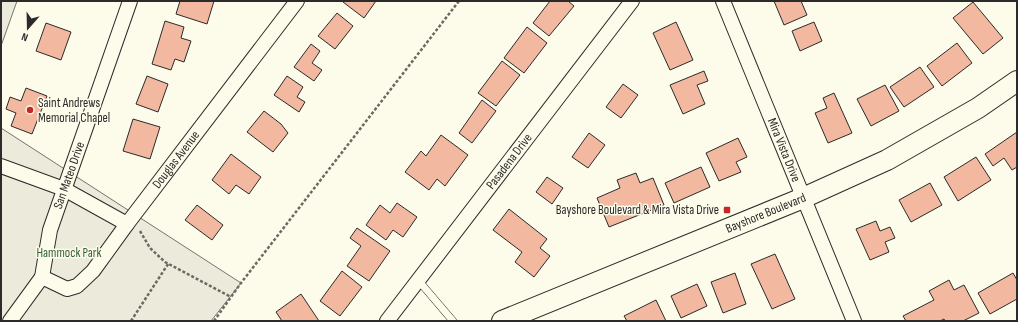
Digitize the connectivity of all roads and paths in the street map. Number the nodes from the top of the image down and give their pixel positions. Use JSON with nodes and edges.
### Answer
{"nodes":[{"id":1,"x":130,"y":1,"type":"edge"},
{"id":2,"x":297,"y":1,"type":"edge"},
{"id":3,"x":459,"y":1,"type":"edge"},
{"id":4,"x":632,"y":1,"type":"edge"},
{"id":5,"x":723,"y":1,"type":"edge"},
{"id":6,"x":1017,"y":81,"type":"edge"},
{"id":7,"x":1,"y":166,"type":"edge"},
{"id":8,"x":64,"y":189,"type":"junction"},
{"id":9,"x":803,"y":198,"type":"junction"},
{"id":10,"x":127,"y":224,"type":"junction"},
{"id":11,"x":168,"y":264,"type":"junction"},
{"id":12,"x":42,"y":277,"type":"junction"},
{"id":13,"x":418,"y":280,"type":"junction"},
{"id":14,"x":231,"y":298,"type":"junction"},
{"id":15,"x":10,"y":321,"type":"edge"},
{"id":16,"x":131,"y":321,"type":"edge"},
{"id":17,"x":214,"y":321,"type":"edge"},
{"id":18,"x":387,"y":321,"type":"edge"},
{"id":19,"x":453,"y":321,"type":"edge"},
{"id":20,"x":502,"y":321,"type":"edge"},
{"id":21,"x":854,"y":321,"type":"edge"}],
"edges":[{"from":1,"to":8,"type":"street","name":"San Mateo Drive"},
{"from":2,"to":10,"type":"street","name":"Douglas Avenue"},
{"from":3,"to":14,"type":"path"},
{"from":4,"to":13,"type":"street","name":"Pasadena Drive"},
{"from":5,"to":9,"type":"street","name":"Mira Vista Drive"},
{"from":6,"to":9,"type":"main road","name":"Bayshore Boulevard"},
{"from":7,"to":8,"type":"street"},
{"from":8,"to":10,"type":"street"},
{"from":8,"to":12,"type":"street","name":"San Mateo Drive"},
{"from":9,"to":20,"type":"main road","name":"Bayshore Boulevard"},
{"from":9,"to":21,"type":"street","name":"Mira Vista Drive"},
{"from":10,"to":11,"type":"path"},
{"from":10,"to":12,"type":"street","name":"Douglas Avenue"},
{"from":11,"to":14,"type":"path"},
{"from":11,"to":16,"type":"path"},
{"from":12,"to":15,"type":"street","name":"San Mateo Drive"},
{"from":13,"to":18,"type":"street","name":"Pasadena Drive"},
{"from":13,"to":19,"type":"lane"},
{"from":14,"to":17,"type":"path"}]}
